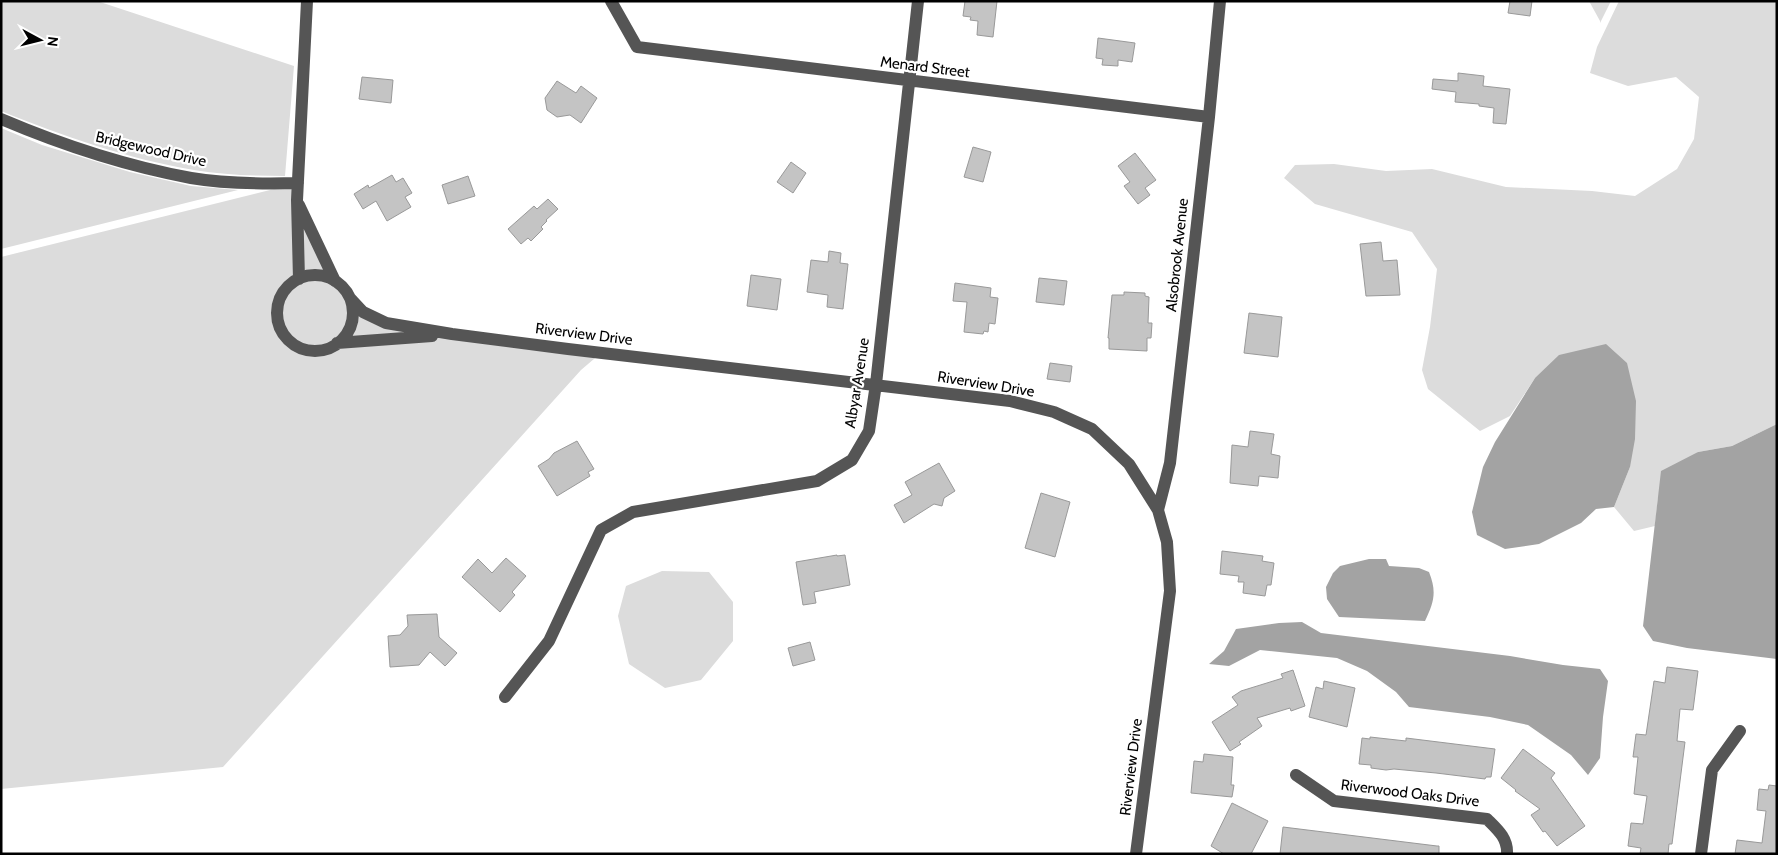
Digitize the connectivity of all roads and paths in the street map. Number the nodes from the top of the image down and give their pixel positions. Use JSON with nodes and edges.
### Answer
{"nodes":[{"id":1,"x":307,"y":1,"type":"edge"},
{"id":2,"x":611,"y":1,"type":"edge"},
{"id":3,"x":918,"y":1,"type":"edge"},
{"id":4,"x":1220,"y":1,"type":"edge"},
{"id":5,"x":910,"y":81,"type":"junction"},
{"id":6,"x":1209,"y":118,"type":"junction"},
{"id":7,"x":1,"y":120,"type":"edge"},
{"id":8,"x":298,"y":183,"type":"junction"},
{"id":9,"x":297,"y":200,"type":"junction"},
{"id":10,"x":299,"y":279,"type":"junction"},
{"id":11,"x":335,"y":281,"type":"junction"},
{"id":12,"x":350,"y":298,"type":"junction"},
{"id":13,"x":452,"y":334,"type":"junction"},
{"id":14,"x":338,"y":344,"type":"junction"},
{"id":15,"x":876,"y":384,"type":"junction"},
{"id":16,"x":1158,"y":510,"type":"junction"},
{"id":17,"x":504,"y":697,"type":"dead end"},
{"id":18,"x":1740,"y":730,"type":"dead end"},
{"id":19,"x":1296,"y":775,"type":"dead end"},
{"id":20,"x":1136,"y":854,"type":"edge"},
{"id":21,"x":1506,"y":854,"type":"edge"},
{"id":22,"x":1702,"y":854,"type":"edge"}],
"edges":[{"from":1,"to":8,"type":"street","name":"Riverview Drive"},
{"from":2,"to":5,"type":"street","name":"Menard Street"},
{"from":3,"to":5,"type":"street","name":"Albyar Avenue"},
{"from":4,"to":6,"type":"street","name":"Alsobrook Avenue"},
{"from":5,"to":6,"type":"street","name":"Menard Street"},
{"from":5,"to":15,"type":"street","name":"Albyar Avenue"},
{"from":6,"to":16,"type":"street","name":"Alsobrook Avenue"},
{"from":7,"to":8,"type":"street","name":"Bridgewood Drive"},
{"from":8,"to":9,"type":"street","name":"Riverview Drive"},
{"from":9,"to":10,"type":"street","name":"Riverview Drive"},
{"from":9,"to":11,"type":"street","name":"Riverview Drive"},
{"from":10,"to":11,"type":"street"},
{"from":10,"to":14,"type":"street","name":"Riverview Drive"},
{"from":11,"to":12,"type":"street","name":"Riverview Drive"},
{"from":12,"to":13,"type":"street","name":"Riverview Drive"},
{"from":12,"to":14,"type":"street"},
{"from":13,"to":14,"type":"street","name":"Riverview Drive"},
{"from":13,"to":15,"type":"street","name":"Riverview Drive"},
{"from":15,"to":16,"type":"street","name":"Riverview Drive"},
{"from":15,"to":17,"type":"street","name":"Albyar Avenue"},
{"from":16,"to":20,"type":"street","name":"Riverview Drive"},
{"from":18,"to":22,"type":"street"},
{"from":19,"to":21,"type":"street","name":"Riverwood Oaks Drive"}]}
